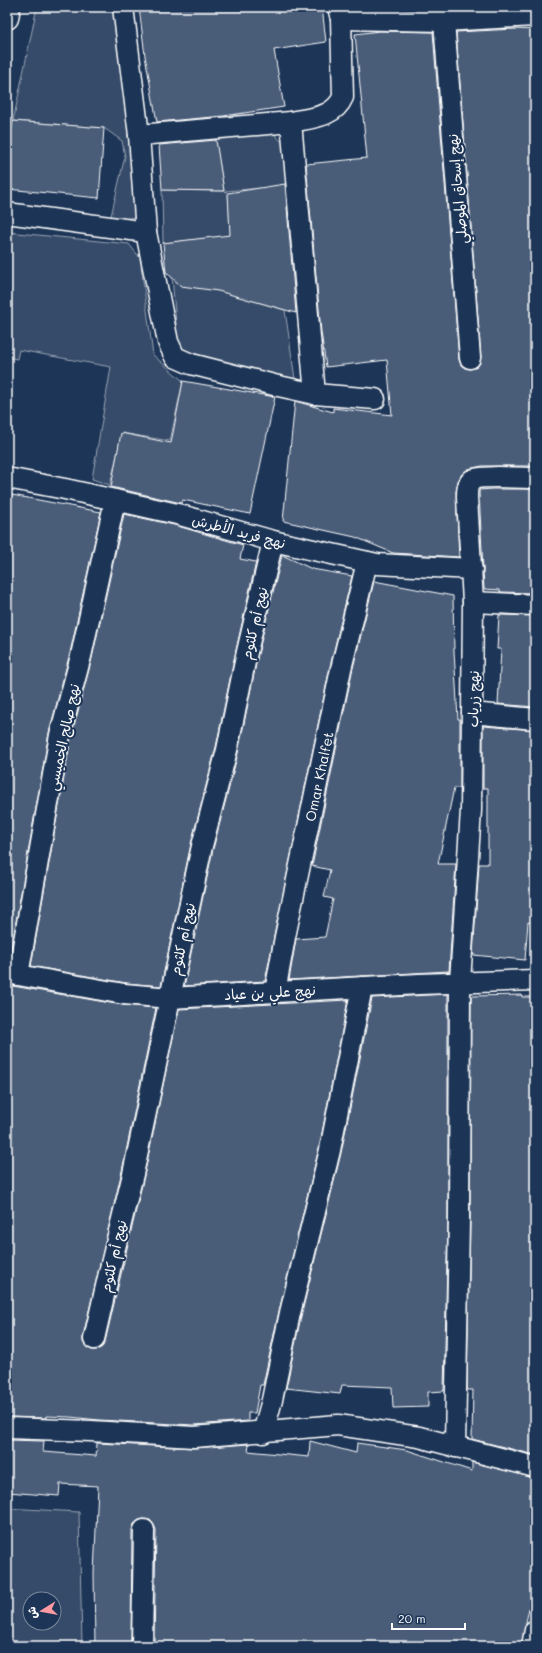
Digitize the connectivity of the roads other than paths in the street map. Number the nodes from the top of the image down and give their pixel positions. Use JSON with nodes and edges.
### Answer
{"nodes":[{"id":1,"x":9,"y":7,"type":"edge"},
{"id":2,"x":122,"y":7,"type":"edge"},
{"id":3,"x":339,"y":13,"type":"edge"},
{"id":4,"x":535,"y":16,"type":"edge"},
{"id":5,"x":7,"y":18,"type":"edge"},
{"id":6,"x":444,"y":21,"type":"junction"},
{"id":7,"x":291,"y":122,"type":"junction"},
{"id":8,"x":139,"y":135,"type":"junction"},
{"id":9,"x":7,"y":213,"type":"edge"},
{"id":10,"x":146,"y":232,"type":"junction"},
{"id":11,"x":470,"y":358,"type":"dead end"},
{"id":12,"x":316,"y":394,"type":"junction"},
{"id":13,"x":375,"y":399,"type":"dead end"},
{"id":14,"x":7,"y":478,"type":"edge"},
{"id":15,"x":535,"y":478,"type":"edge"},
{"id":16,"x":115,"y":500,"type":"junction"},
{"id":17,"x":273,"y":541,"type":"junction"},
{"id":18,"x":367,"y":562,"type":"junction"},
{"id":19,"x":472,"y":569,"type":"junction"},
{"id":20,"x":473,"y":602,"type":"junction"},
{"id":21,"x":535,"y":606,"type":"edge"},
{"id":22,"x":472,"y":713,"type":"junction"},
{"id":23,"x":535,"y":719,"type":"edge"},
{"id":24,"x":10,"y":975,"type":"edge"},
{"id":25,"x":535,"y":980,"type":"edge"},
{"id":26,"x":460,"y":982,"type":"junction"},
{"id":27,"x":362,"y":987,"type":"junction"},
{"id":28,"x":275,"y":992,"type":"junction"},
{"id":29,"x":170,"y":998,"type":"junction"},
{"id":30,"x":94,"y":1339,"type":"dead end"},
{"id":31,"x":7,"y":1428,"type":"edge"},
{"id":32,"x":263,"y":1433,"type":"junction"},
{"id":33,"x":455,"y":1447,"type":"junction"},
{"id":34,"x":535,"y":1467,"type":"edge"},
{"id":35,"x":144,"y":1530,"type":"dead end"},
{"id":36,"x":535,"y":1630,"type":"edge"},
{"id":37,"x":142,"y":1646,"type":"edge"},
{"id":38,"x":532,"y":1646,"type":"edge"}],
"edges":[{"from":1,"to":5,"type":"street"},
{"from":2,"to":8,"type":"street"},
{"from":3,"to":6,"type":"street"},
{"from":3,"to":7,"type":"street"},
{"from":4,"to":6,"type":"street"},
{"from":6,"to":11,"type":"street","name":"نهج إسحاق الموصلي"},
{"from":7,"to":8,"type":"street"},
{"from":7,"to":12,"type":"street"},
{"from":8,"to":10,"type":"street"},
{"from":9,"to":10,"type":"street"},
{"from":10,"to":12,"type":"street"},
{"from":12,"to":13,"type":"street"},
{"from":14,"to":16,"type":"street","name":"نهج فريد الأطرش"},
{"from":15,"to":19,"type":"street","name":"نهج زرياب"},
{"from":16,"to":17,"type":"street","name":"نهج فريد الأطرش"},
{"from":16,"to":24,"type":"street","name":"نهج صالح الخميسي"},
{"from":17,"to":18,"type":"street","name":"نهج فريد الأطرش"},
{"from":17,"to":29,"type":"street","name":"نهج أم كلثوم"},
{"from":18,"to":19,"type":"street","name":"نهج فريد الأطرش"},
{"from":18,"to":28,"type":"street","name":"Omar Khalfet"},
{"from":19,"to":20,"type":"street","name":"نهج زرياب"},
{"from":20,"to":21,"type":"street"},
{"from":20,"to":22,"type":"street","name":"نهج زرياب"},
{"from":22,"to":23,"type":"street"},
{"from":22,"to":26,"type":"street","name":"نهج زرياب"},
{"from":24,"to":29,"type":"street","name":"نهج علي بن عياد"},
{"from":25,"to":26,"type":"street","name":"نهج علي بن عياد"},
{"from":26,"to":27,"type":"street","name":"نهج علي بن عياد"},
{"from":26,"to":33,"type":"street","name":"نهج زرياب"},
{"from":27,"to":28,"type":"street","name":"نهج علي بن عياد"},
{"from":27,"to":32,"type":"street"},
{"from":28,"to":29,"type":"street","name":"نهج علي بن عياد"},
{"from":29,"to":30,"type":"street","name":"نهج أم كلثوم"},
{"from":31,"to":32,"type":"street"},
{"from":32,"to":33,"type":"street"},
{"from":33,"to":34,"type":"street"},
{"from":35,"to":37,"type":"street"},
{"from":36,"to":38,"type":"street"}]}
